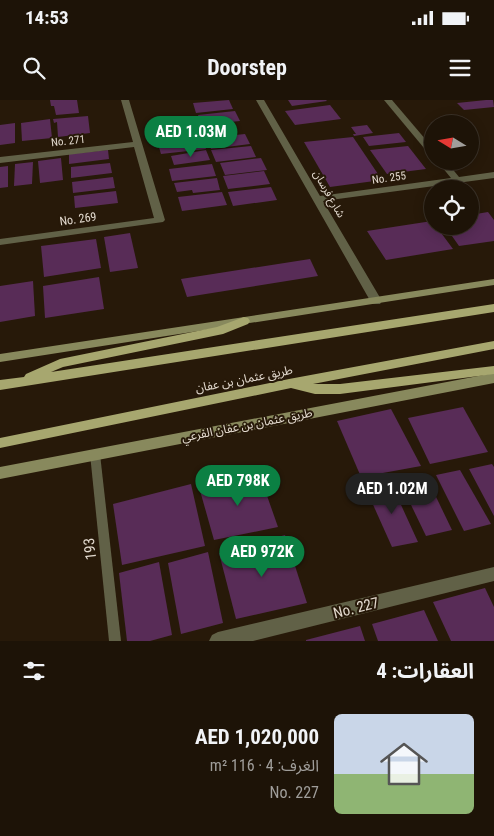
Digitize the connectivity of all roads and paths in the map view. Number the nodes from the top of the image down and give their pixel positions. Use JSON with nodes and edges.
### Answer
{"nodes":[{"id":1,"x":125,"y":100,"type":"edge"},
{"id":2,"x":260,"y":100,"type":"edge"},
{"id":3,"x":388,"y":100,"type":"edge"},
{"id":4,"x":424,"y":143,"type":"edge"},
{"id":5,"x":138,"y":144,"type":"junction"},
{"id":6,"x":0,"y":160,"type":"edge"},
{"id":7,"x":449,"y":170,"type":"edge"},
{"id":8,"x":494,"y":175,"type":"edge"},
{"id":9,"x":457,"y":180,"type":"joint"},
{"id":10,"x":424,"y":184,"type":"edge"},
{"id":11,"x":317,"y":199,"type":"junction"},
{"id":12,"x":0,"y":242,"type":"edge"},
{"id":13,"x":494,"y":282,"type":"edge"},
{"id":14,"x":376,"y":301,"type":"junction"},
{"id":15,"x":494,"y":308,"type":"edge"},
{"id":16,"x":244,"y":321,"type":"junction"},
{"id":17,"x":494,"y":345,"type":"edge"},
{"id":18,"x":0,"y":358,"type":"edge"},
{"id":19,"x":494,"y":370,"type":"edge"},
{"id":20,"x":494,"y":378,"type":"edge"},
{"id":21,"x":26,"y":381,"type":"junction"},
{"id":22,"x":289,"y":384,"type":"junction"},
{"id":23,"x":0,"y":385,"type":"edge"},
{"id":24,"x":0,"y":443,"type":"edge"},
{"id":25,"x":95,"y":454,"type":"junction"},
{"id":26,"x":0,"y":473,"type":"edge"},
{"id":27,"x":494,"y":574,"type":"edge"},
{"id":28,"x":115,"y":641,"type":"edge"},
{"id":29,"x":218,"y":641,"type":"edge"}],
"edges":[{"from":1,"to":5,"type":"street"},
{"from":2,"to":11,"type":"street","name":"شارع فرسان"},
{"from":3,"to":4,"type":"street"},
{"from":5,"to":6,"type":"street","name":"No. 271"},
{"from":5,"to":12,"type":"street","name":"No. 269"},
{"from":7,"to":9,"type":"street"},
{"from":8,"to":9,"type":"street","name":"No. 255"},
{"from":10,"to":11,"type":"street","name":"No. 255"},
{"from":11,"to":14,"type":"street","name":"شارع فرسان"},
{"from":13,"to":14,"type":"main road"},
{"from":14,"to":16,"type":"main road"},
{"from":15,"to":21,"type":"main road"},
{"from":16,"to":18,"type":"main road"},
{"from":16,"to":21,"type":"main road"},
{"from":17,"to":22,"type":"main road","name":"طريق عثمان بن عفان"},
{"from":19,"to":22,"type":"main road"},
{"from":20,"to":25,"type":"main road","name":"طريق عثمان بن عفان الفرعي"},
{"from":21,"to":23,"type":"main road"},
{"from":22,"to":24,"type":"main road","name":"طريق عثمان بن عفان"},
{"from":25,"to":26,"type":"main road","name":"طريق عثمان بن عفان الفرعي"},
{"from":25,"to":28,"type":"lane","name":"193"},
{"from":27,"to":29,"type":"street","name":"No. 227"}]}
